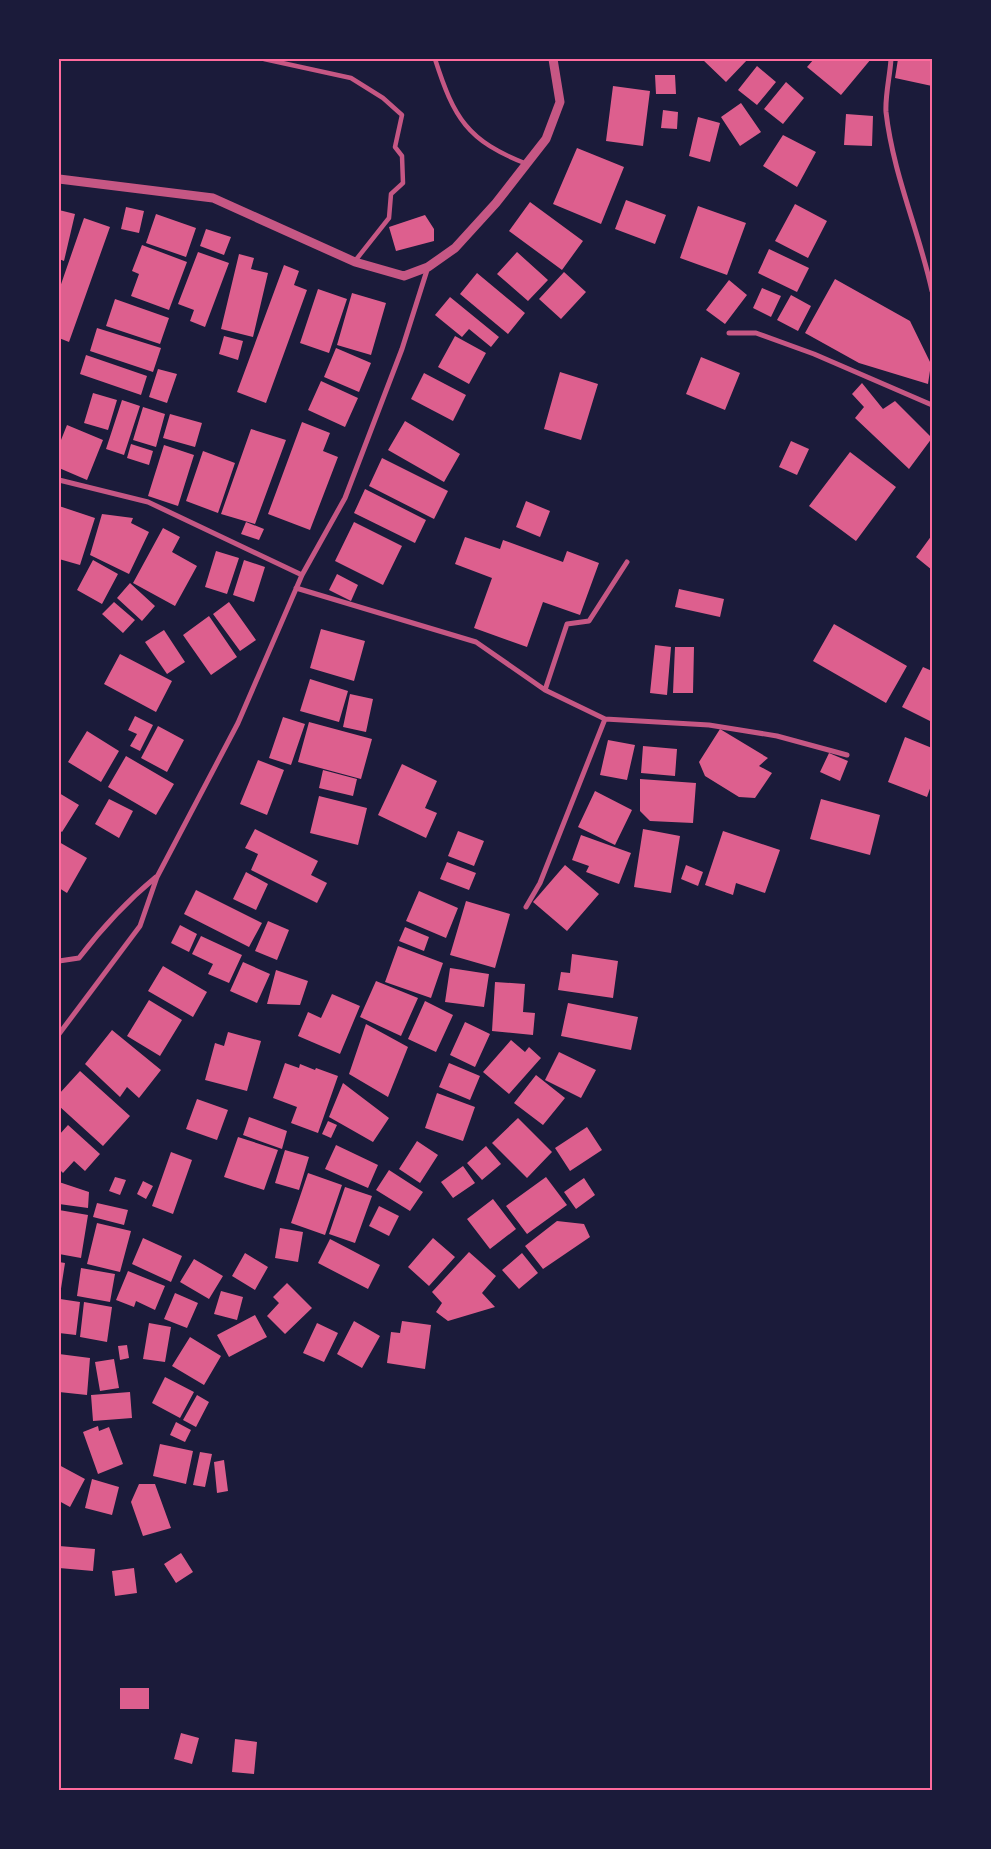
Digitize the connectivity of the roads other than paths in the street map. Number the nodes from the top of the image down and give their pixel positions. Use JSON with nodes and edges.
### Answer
{"nodes":[{"id":1,"x":264,"y":59,"type":"edge"},
{"id":2,"x":435,"y":59,"type":"edge"},
{"id":3,"x":553,"y":59,"type":"edge"},
{"id":4,"x":891,"y":59,"type":"edge"},
{"id":5,"x":527,"y":164,"type":"junction"},
{"id":6,"x":59,"y":179,"type":"edge"},
{"id":7,"x":355,"y":262,"type":"junction"},
{"id":8,"x":428,"y":267,"type":"junction"},
{"id":9,"x":932,"y":291,"type":"edge"},
{"id":10,"x":729,"y":333,"type":"dead end"},
{"id":11,"x":932,"y":406,"type":"edge"},
{"id":12,"x":59,"y":480,"type":"edge"},
{"id":13,"x":627,"y":562,"type":"dead end"},
{"id":14,"x":302,"y":575,"type":"junction"},
{"id":15,"x":296,"y":588,"type":"junction"},
{"id":16,"x":545,"y":690,"type":"junction"},
{"id":17,"x":605,"y":719,"type":"junction"},
{"id":18,"x":847,"y":755,"type":"dead end"},
{"id":19,"x":156,"y":877,"type":"junction"},
{"id":20,"x":526,"y":907,"type":"dead end"},
{"id":21,"x":59,"y":961,"type":"edge"},
{"id":22,"x":59,"y":1034,"type":"edge"}],
"edges":[{"from":1,"to":7,"type":"street"},
{"from":2,"to":5,"type":"street"},
{"from":3,"to":5,"type":"street"},
{"from":4,"to":9,"type":"street"},
{"from":5,"to":8,"type":"street"},
{"from":6,"to":7,"type":"street"},
{"from":7,"to":8,"type":"street"},
{"from":8,"to":14,"type":"street"},
{"from":10,"to":11,"type":"street"},
{"from":12,"to":14,"type":"street"},
{"from":13,"to":16,"type":"street"},
{"from":14,"to":15,"type":"street"},
{"from":15,"to":16,"type":"street"},
{"from":15,"to":19,"type":"street"},
{"from":16,"to":17,"type":"street"},
{"from":17,"to":18,"type":"street"},
{"from":17,"to":20,"type":"street"},
{"from":19,"to":21,"type":"street"},
{"from":19,"to":22,"type":"street"}]}
